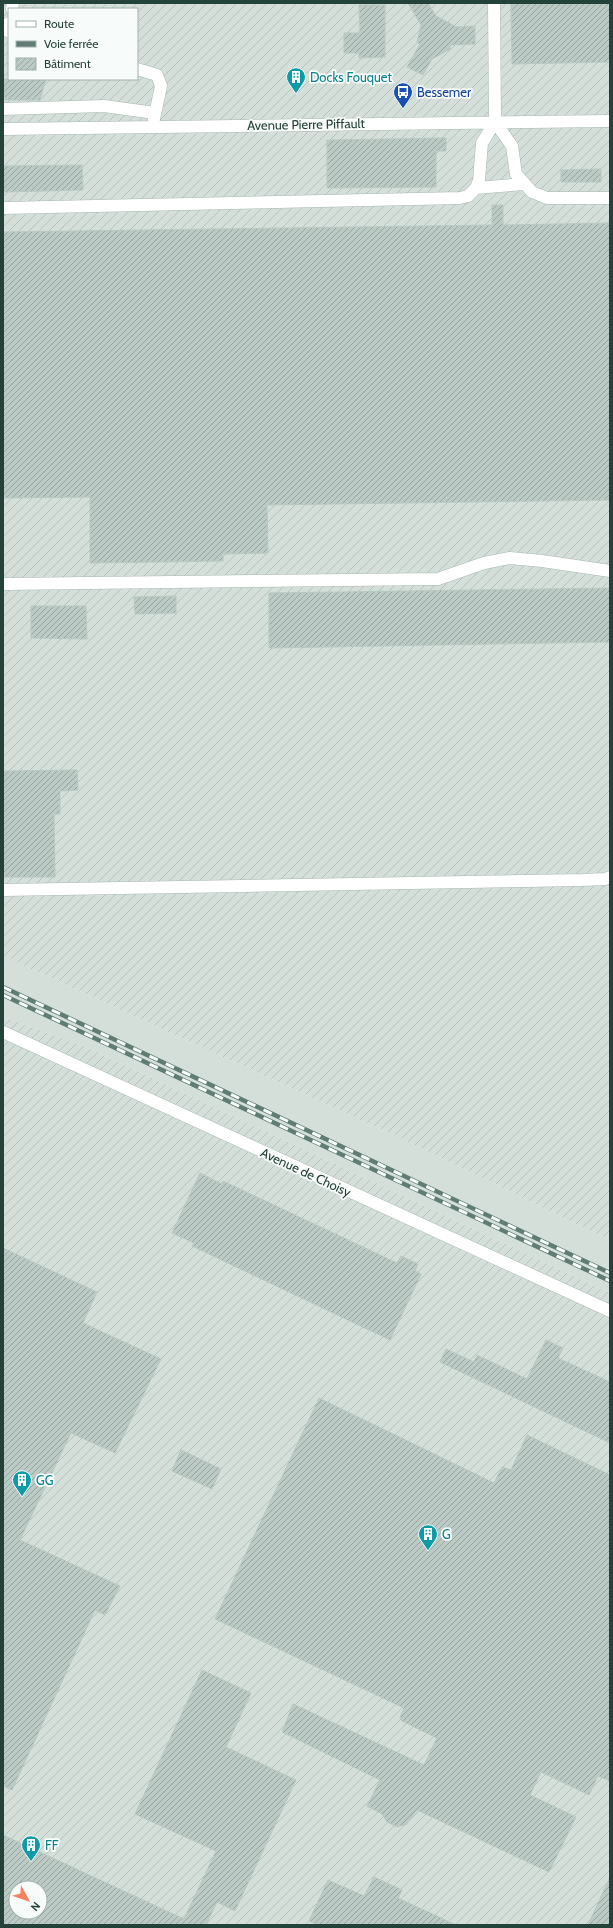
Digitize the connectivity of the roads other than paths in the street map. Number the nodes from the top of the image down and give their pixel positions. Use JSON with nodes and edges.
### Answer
{"nodes":[{"id":1,"x":494,"y":3,"type":"edge"},
{"id":2,"x":138,"y":69,"type":"edge"},
{"id":3,"x":3,"y":109,"type":"edge"},
{"id":4,"x":155,"y":113,"type":"junction"},
{"id":5,"x":610,"y":121,"type":"edge"},
{"id":6,"x":495,"y":122,"type":"junction"},
{"id":7,"x":152,"y":126,"type":"junction"},
{"id":8,"x":3,"y":129,"type":"edge"},
{"id":9,"x":524,"y":184,"type":"junction"},
{"id":10,"x":476,"y":188,"type":"junction"},
{"id":11,"x":610,"y":198,"type":"edge"},
{"id":12,"x":3,"y":208,"type":"edge"},
{"id":13,"x":610,"y":572,"type":"edge"},
{"id":14,"x":3,"y":584,"type":"edge"},
{"id":15,"x":610,"y":876,"type":"edge"},
{"id":16,"x":3,"y":890,"type":"edge"},
{"id":17,"x":3,"y":1032,"type":"edge"},
{"id":18,"x":610,"y":1311,"type":"edge"}],
"edges":[{"from":1,"to":6,"type":"street"},
{"from":2,"to":4,"type":"street"},
{"from":3,"to":4,"type":"street"},
{"from":4,"to":7,"type":"street"},
{"from":5,"to":6,"type":"street","name":"Avenue Pierre Piffault"},
{"from":6,"to":7,"type":"street","name":"Avenue Pierre Piffault"},
{"from":6,"to":9,"type":"street"},
{"from":6,"to":10,"type":"street"},
{"from":7,"to":8,"type":"street","name":"Avenue Pierre Piffault"},
{"from":9,"to":10,"type":"street"},
{"from":9,"to":11,"type":"street"},
{"from":10,"to":12,"type":"street"},
{"from":13,"to":14,"type":"street"},
{"from":15,"to":16,"type":"street"},
{"from":17,"to":18,"type":"street","name":"Avenue de Choisy"}]}
